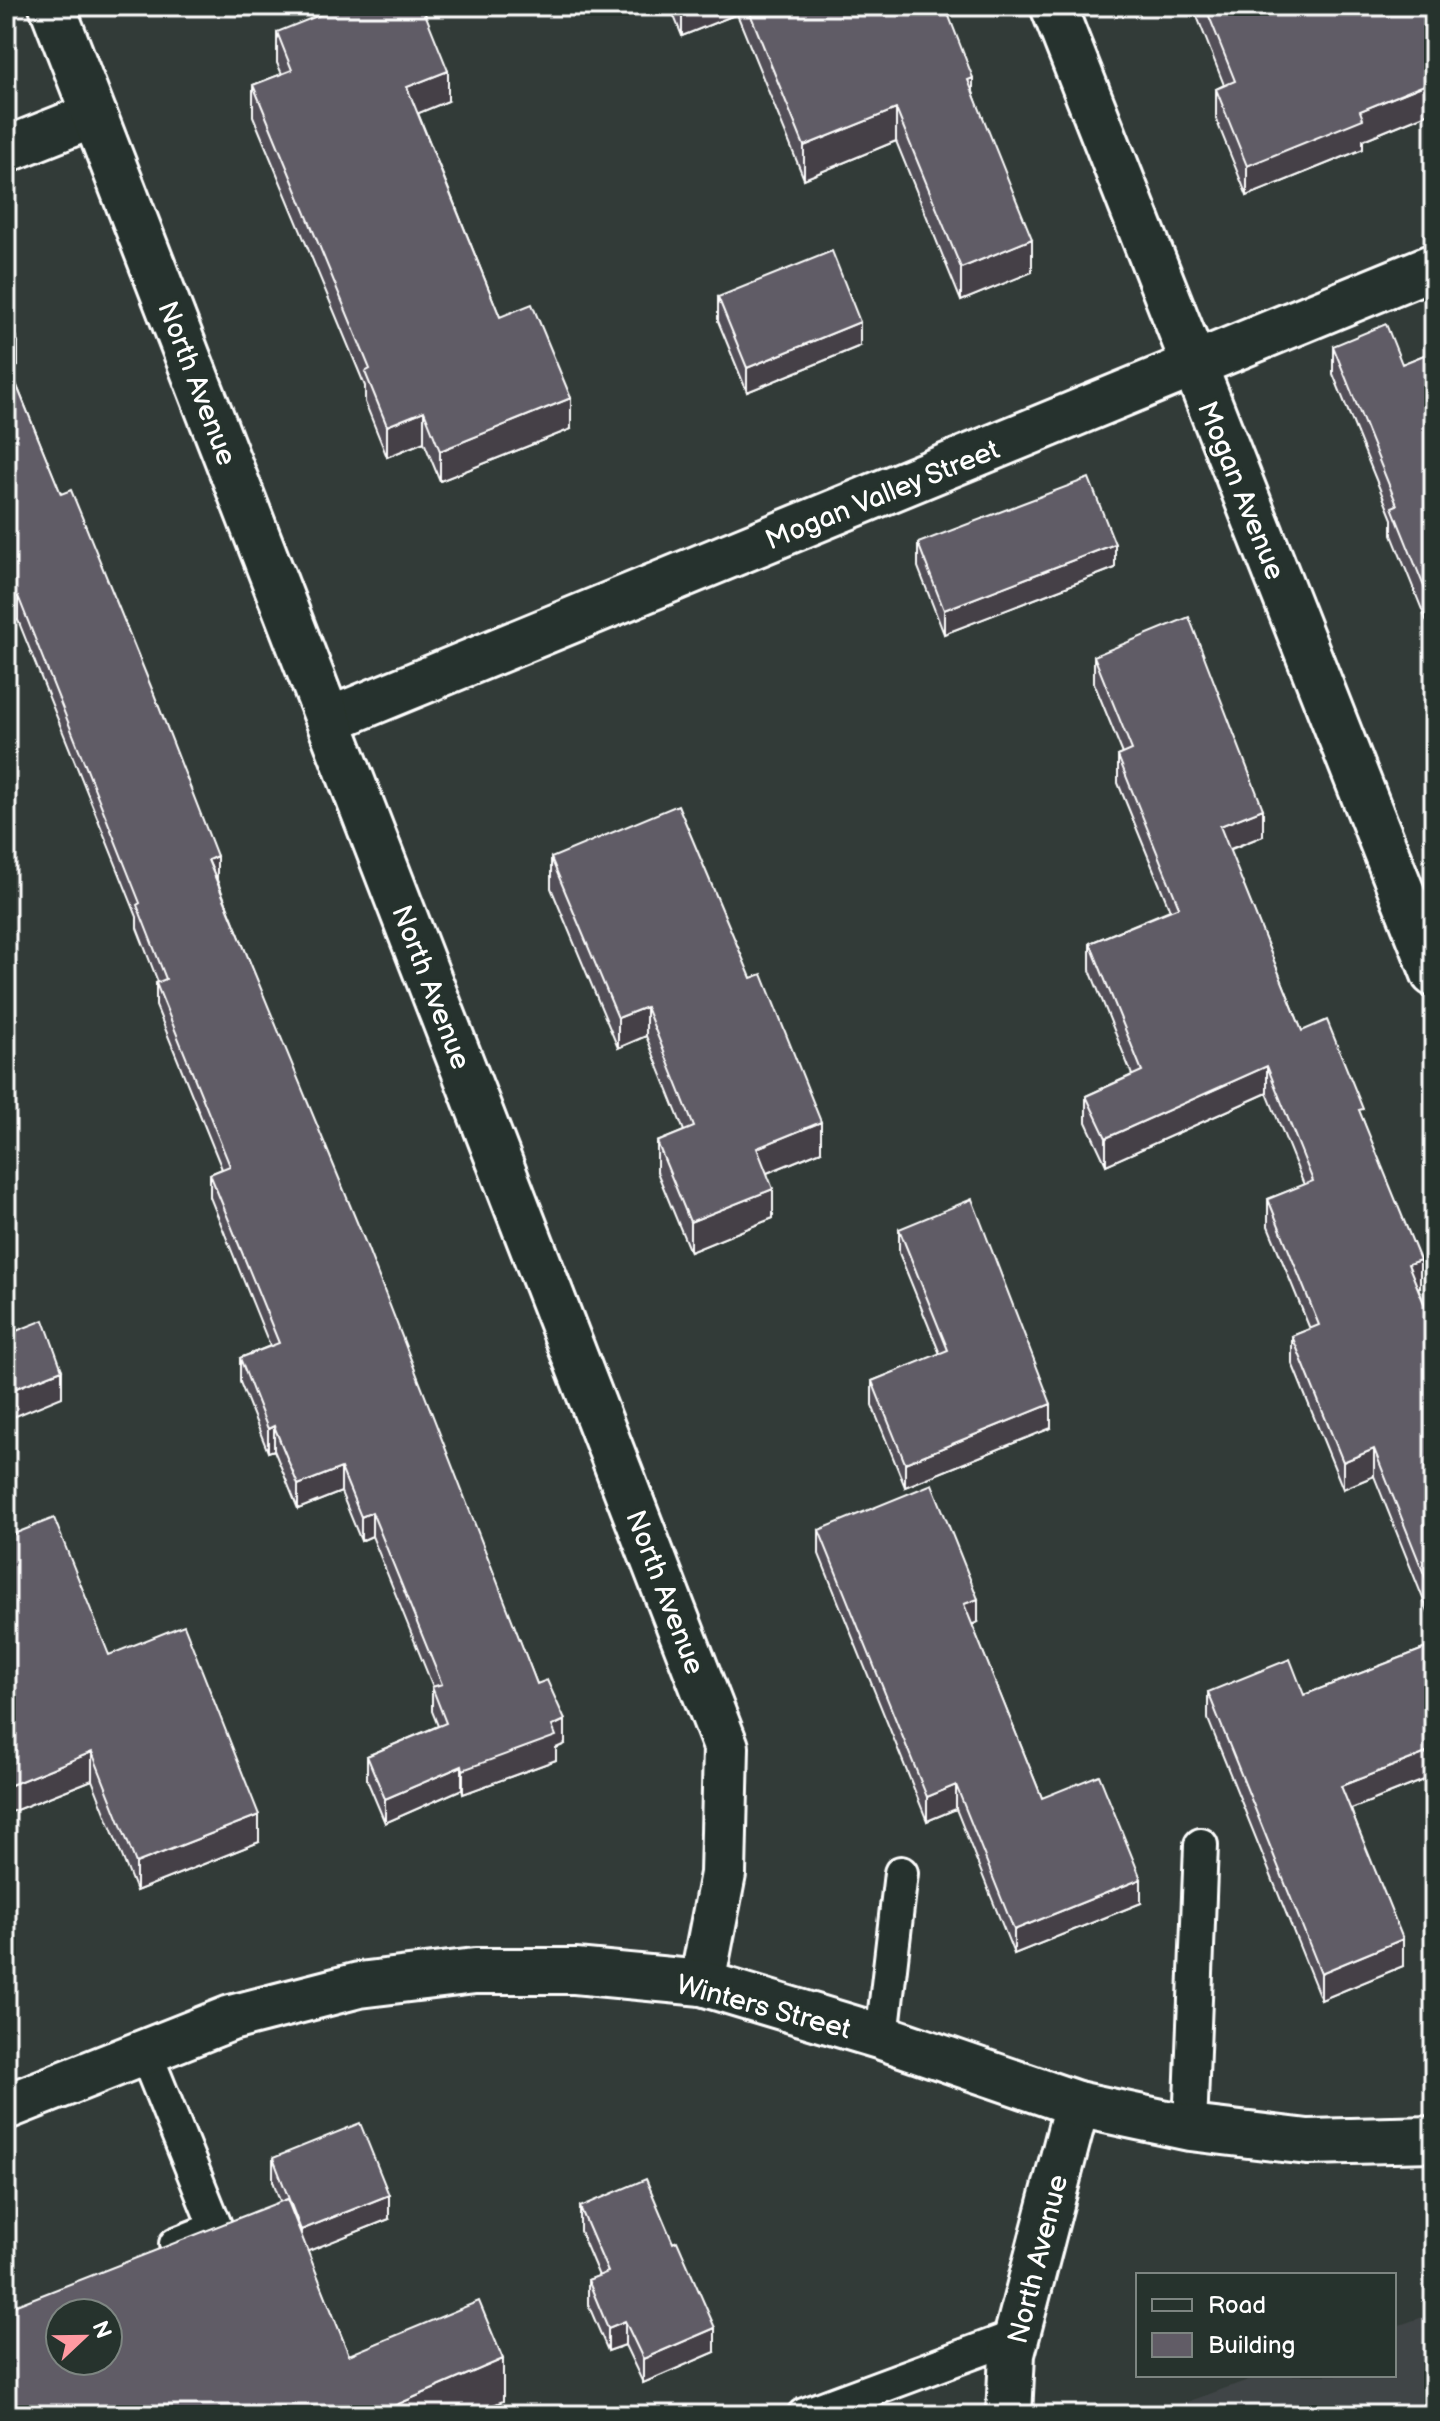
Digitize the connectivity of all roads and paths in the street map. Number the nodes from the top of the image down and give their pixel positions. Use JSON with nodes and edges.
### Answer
{"nodes":[{"id":1,"x":52,"y":6,"type":"edge"},
{"id":2,"x":1053,"y":6,"type":"edge"},
{"id":3,"x":94,"y":115,"type":"junction"},
{"id":4,"x":6,"y":150,"type":"edge"},
{"id":5,"x":1434,"y":266,"type":"edge"},
{"id":6,"x":1193,"y":367,"type":"junction"},
{"id":7,"x":329,"y":720,"type":"junction"},
{"id":8,"x":1434,"y":974,"type":"edge"},
{"id":9,"x":1201,"y":1845,"type":"dead end"},
{"id":10,"x":901,"y":1873,"type":"dead end"},
{"id":11,"x":702,"y":1983,"type":"junction"},
{"id":12,"x":882,"y":2037,"type":"junction"},
{"id":13,"x":145,"y":2052,"type":"junction"},
{"id":14,"x":8,"y":2100,"type":"edge"},
{"id":15,"x":1077,"y":2104,"type":"junction"},
{"id":16,"x":1190,"y":2128,"type":"junction"},
{"id":17,"x":1434,"y":2139,"type":"edge"},
{"id":18,"x":146,"y":2255,"type":"edge"},
{"id":19,"x":1017,"y":2336,"type":"junction"},
{"id":20,"x":804,"y":2415,"type":"edge"},
{"id":21,"x":1009,"y":2415,"type":"edge"}],
"edges":[{"from":1,"to":3,"type":"street","name":"North Avenue"},
{"from":2,"to":6,"type":"street","name":"Mogan Avenue"},
{"from":3,"to":4,"type":"street"},
{"from":3,"to":7,"type":"street","name":"North Avenue"},
{"from":5,"to":6,"type":"street","name":"Mogan Valley Street"},
{"from":6,"to":7,"type":"street","name":"Mogan Valley Street"},
{"from":6,"to":8,"type":"street","name":"Mogan Avenue"},
{"from":7,"to":11,"type":"street","name":"North Avenue"},
{"from":9,"to":16,"type":"lane"},
{"from":10,"to":12,"type":"lane"},
{"from":11,"to":12,"type":"street","name":"Winters Street"},
{"from":11,"to":13,"type":"street","name":"Winters Street"},
{"from":12,"to":15,"type":"street","name":"Winters Street"},
{"from":13,"to":14,"type":"street","name":"Winters Street"},
{"from":13,"to":18,"type":"lane"},
{"from":15,"to":16,"type":"street","name":"Winters Street"},
{"from":15,"to":19,"type":"street","name":"North Avenue"},
{"from":16,"to":17,"type":"street","name":"Winters Street"},
{"from":19,"to":20,"type":"lane"},
{"from":19,"to":21,"type":"street","name":"North Avenue"}]}
